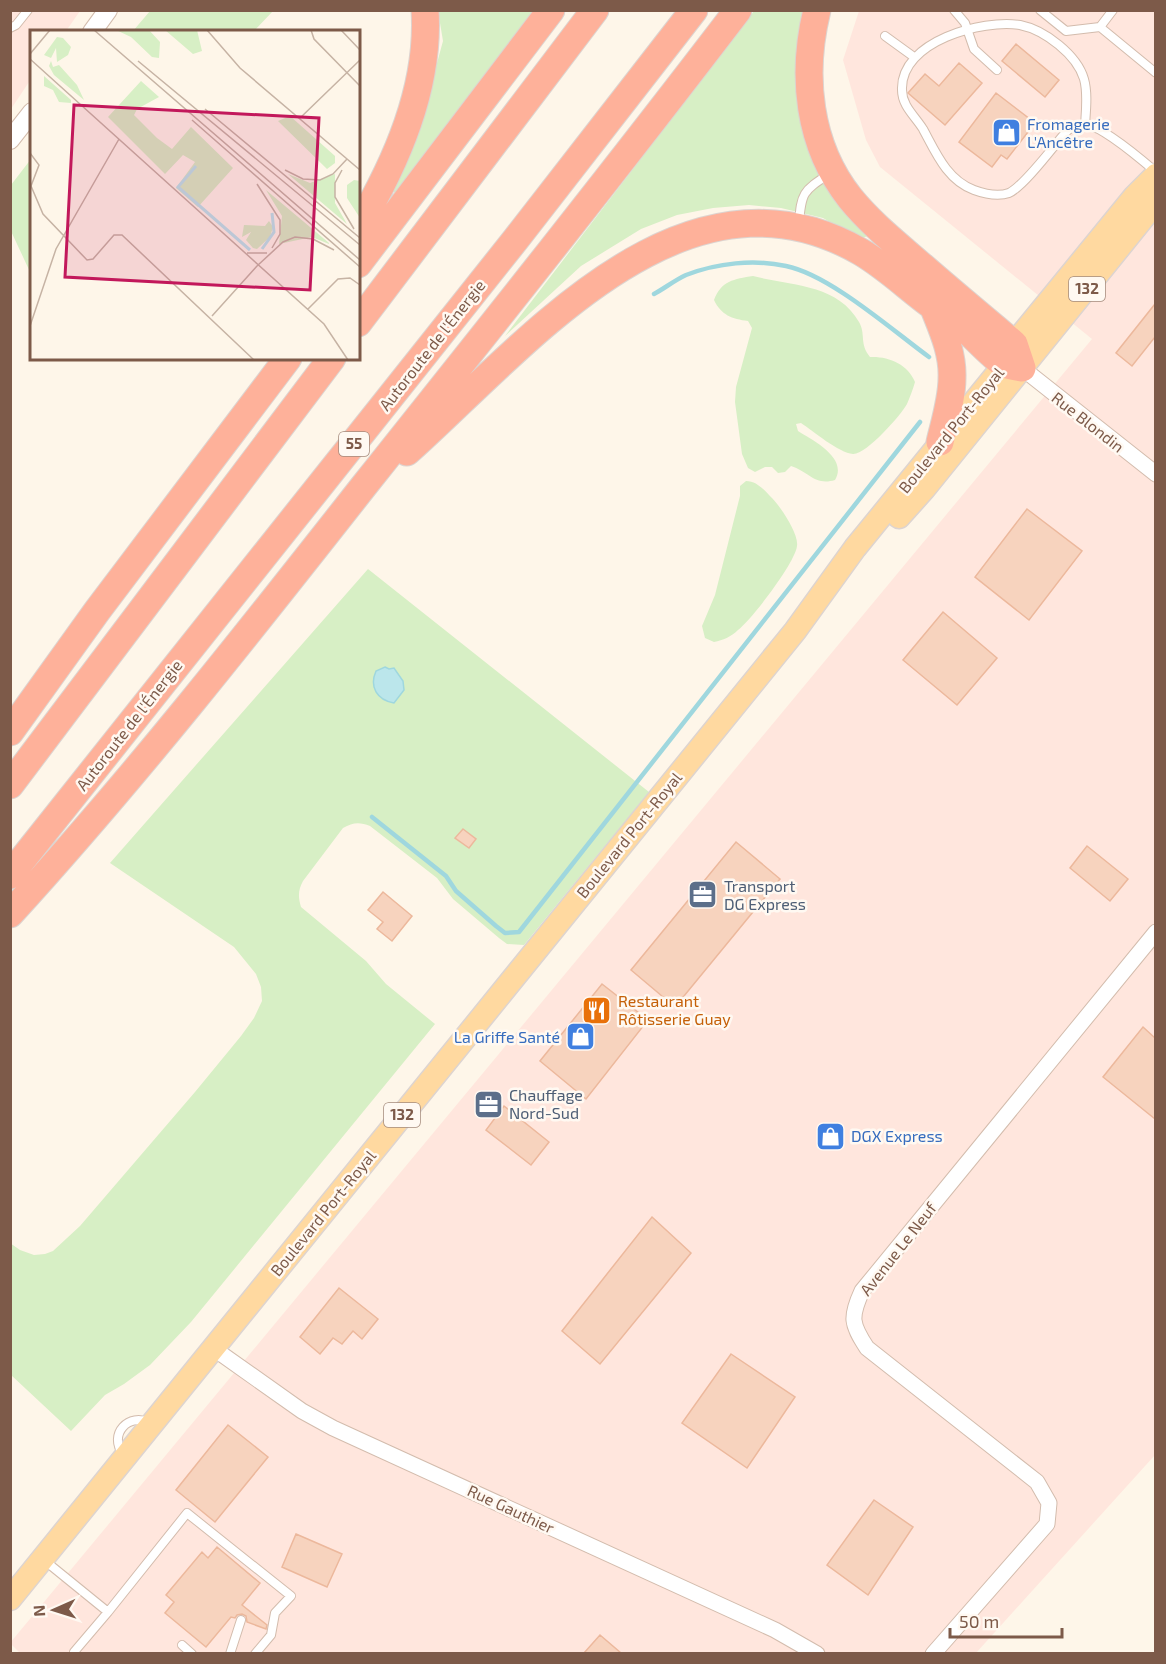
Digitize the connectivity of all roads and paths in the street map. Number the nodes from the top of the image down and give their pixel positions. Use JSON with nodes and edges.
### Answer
{"nodes":[{"id":1,"x":28,"y":10,"type":"edge"},
{"id":2,"x":108,"y":10,"type":"edge"},
{"id":3,"x":425,"y":10,"type":"edge"},
{"id":4,"x":551,"y":10,"type":"edge"},
{"id":5,"x":595,"y":10,"type":"edge"},
{"id":6,"x":694,"y":10,"type":"edge"},
{"id":7,"x":738,"y":10,"type":"edge"},
{"id":8,"x":816,"y":10,"type":"edge"},
{"id":9,"x":954,"y":10,"type":"edge"},
{"id":10,"x":1040,"y":10,"type":"edge"},
{"id":11,"x":1113,"y":10,"type":"edge"},
{"id":12,"x":1100,"y":27,"type":"junction"},
{"id":13,"x":10,"y":28,"type":"edge"},
{"id":14,"x":93,"y":30,"type":"edge"},
{"id":15,"x":968,"y":31,"type":"junction"},
{"id":16,"x":885,"y":36,"type":"dead end"},
{"id":17,"x":914,"y":57,"type":"junction"},
{"id":18,"x":997,"y":70,"type":"dead end"},
{"id":19,"x":1155,"y":73,"type":"edge"},
{"id":20,"x":30,"y":114,"type":"edge"},
{"id":21,"x":1085,"y":124,"type":"junction"},
{"id":22,"x":12,"y":135,"type":"edge"},
{"id":23,"x":833,"y":172,"type":"junction"},
{"id":24,"x":1155,"y":173,"type":"edge"},
{"id":25,"x":1155,"y":202,"type":"edge"},
{"id":26,"x":360,"y":224,"type":"edge"},
{"id":27,"x":799,"y":228,"type":"junction"},
{"id":28,"x":360,"y":261,"type":"edge"},
{"id":29,"x":933,"y":306,"type":"junction"},
{"id":30,"x":360,"y":320,"type":"edge"},
{"id":31,"x":1014,"y":359,"type":"junction"},
{"id":32,"x":330,"y":360,"type":"edge"},
{"id":33,"x":283,"y":363,"type":"edge"},
{"id":34,"x":940,"y":442,"type":"junction"},
{"id":35,"x":1155,"y":474,"type":"edge"},
{"id":36,"x":351,"y":503,"type":"junction"},
{"id":37,"x":795,"y":632,"type":"junction"},
{"id":38,"x":10,"y":732,"type":"edge"},
{"id":39,"x":10,"y":785,"type":"edge"},
{"id":40,"x":10,"y":875,"type":"edge"},
{"id":41,"x":10,"y":914,"type":"edge"},
{"id":42,"x":1155,"y":932,"type":"edge"},
{"id":43,"x":213,"y":1348,"type":"junction"},
{"id":44,"x":42,"y":1559,"type":"junction"},
{"id":45,"x":10,"y":1599,"type":"edge"},
{"id":46,"x":108,"y":1612,"type":"junction"},
{"id":47,"x":241,"y":1620,"type":"dead end"},
{"id":48,"x":182,"y":1645,"type":"dead end"},
{"id":49,"x":75,"y":1653,"type":"edge"},
{"id":50,"x":192,"y":1653,"type":"edge"},
{"id":51,"x":230,"y":1653,"type":"edge"},
{"id":52,"x":255,"y":1653,"type":"edge"},
{"id":53,"x":817,"y":1653,"type":"edge"},
{"id":54,"x":933,"y":1653,"type":"edge"}],
"edges":[{"from":1,"to":13,"type":"lane"},
{"from":2,"to":14,"type":"street"},
{"from":3,"to":26,"type":"highway"},
{"from":4,"to":28,"type":"highway"},
{"from":5,"to":30,"type":"highway"},
{"from":6,"to":40,"type":"highway","name":"Autoroute de l'Énergie","number":"55"},
{"from":7,"to":36,"type":"highway"},
{"from":8,"to":23,"type":"highway"},
{"from":9,"to":15,"type":"lane"},
{"from":10,"to":12,"type":"lane"},
{"from":11,"to":12,"type":"lane"},
{"from":12,"to":19,"type":"lane"},
{"from":15,"to":17,"type":"lane"},
{"from":15,"to":18,"type":"lane"},
{"from":15,"to":21,"type":"lane"},
{"from":16,"to":17,"type":"lane"},
{"from":17,"to":21,"type":"lane"},
{"from":20,"to":22,"type":"street"},
{"from":21,"to":24,"type":"lane"},
{"from":23,"to":27,"type":"lane"},
{"from":23,"to":31,"type":"highway"},
{"from":24,"to":31,"type":"main road","name":"Boulevard Port-Royal","number":"132"},
{"from":25,"to":31,"type":"main road","name":"Boulevard Port-Royal","number":"132"},
{"from":27,"to":29,"type":"highway"},
{"from":27,"to":36,"type":"highway"},
{"from":29,"to":31,"type":"highway"},
{"from":29,"to":34,"type":"highway"},
{"from":31,"to":34,"type":"main road","name":"Boulevard Port-Royal","number":"132"},
{"from":31,"to":35,"type":"street","name":"Rue Blondin"},
{"from":31,"to":37,"type":"main road","name":"Boulevard Port-Royal","number":"132"},
{"from":32,"to":39,"type":"highway"},
{"from":33,"to":38,"type":"highway"},
{"from":34,"to":37,"type":"main road","name":"Boulevard Port-Royal","number":"132"},
{"from":36,"to":41,"type":"highway"},
{"from":37,"to":43,"type":"main road","name":"Boulevard Port-Royal","number":"132"},
{"from":42,"to":54,"type":"street","name":"Avenue Le Neuf"},
{"from":43,"to":44,"type":"main road","name":"Boulevard Port-Royal","number":"132"},
{"from":43,"to":53,"type":"street","name":"Rue Gauthier"},
{"from":44,"to":45,"type":"main road","name":"Boulevard Port-Royal","number":"132"},
{"from":44,"to":46,"type":"lane"},
{"from":46,"to":49,"type":"lane"},
{"from":46,"to":52,"type":"lane"},
{"from":47,"to":51,"type":"lane"},
{"from":48,"to":50,"type":"lane"}]}
